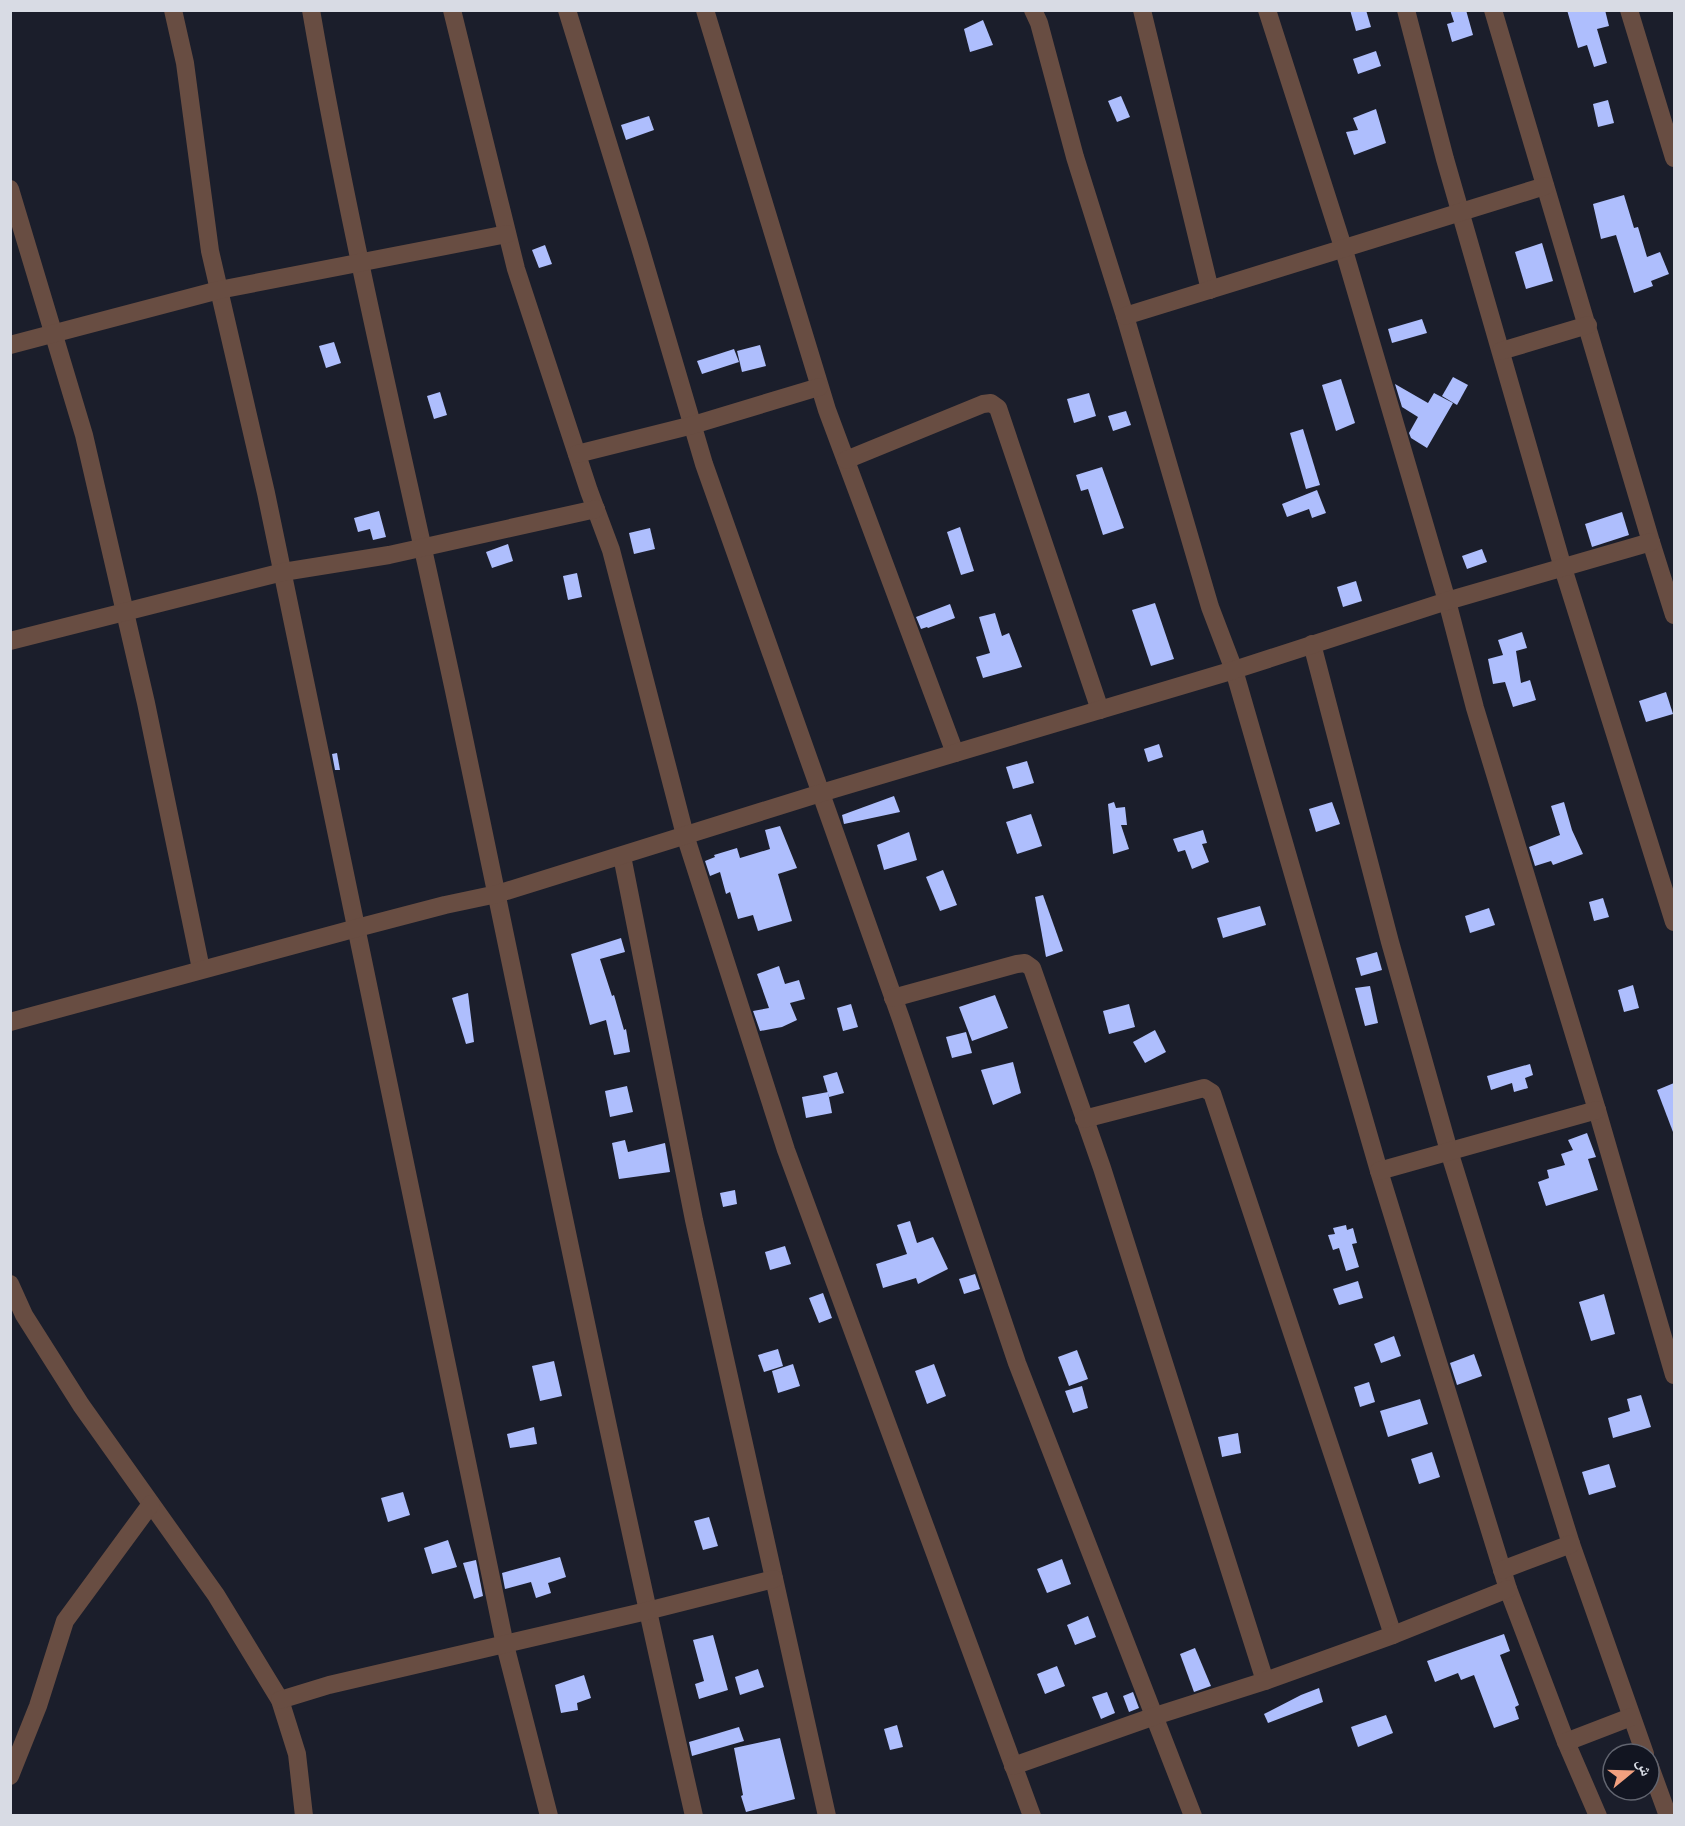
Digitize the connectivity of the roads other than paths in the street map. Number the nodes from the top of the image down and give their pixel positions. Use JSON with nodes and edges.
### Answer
{"nodes":[{"id":1,"x":173,"y":10,"type":"edge"},
{"id":2,"x":311,"y":10,"type":"edge"},
{"id":3,"x":452,"y":10,"type":"edge"},
{"id":4,"x":567,"y":10,"type":"edge"},
{"id":5,"x":705,"y":10,"type":"edge"},
{"id":6,"x":1033,"y":10,"type":"edge"},
{"id":7,"x":1142,"y":10,"type":"edge"},
{"id":8,"x":1267,"y":10,"type":"edge"},
{"id":9,"x":1406,"y":10,"type":"edge"},
{"id":10,"x":1493,"y":10,"type":"edge"},
{"id":11,"x":1629,"y":10,"type":"edge"},
{"id":12,"x":1674,"y":158,"type":"edge"},
{"id":13,"x":1545,"y":186,"type":"junction"},
{"id":14,"x":10,"y":189,"type":"edge"},
{"id":15,"x":1461,"y":212,"type":"junction"},
{"id":16,"x":507,"y":234,"type":"junction"},
{"id":17,"x":1343,"y":247,"type":"junction"},
{"id":18,"x":361,"y":264,"type":"junction"},
{"id":19,"x":219,"y":290,"type":"junction"},
{"id":20,"x":1210,"y":290,"type":"junction"},
{"id":21,"x":1125,"y":316,"type":"junction"},
{"id":22,"x":1588,"y":325,"type":"junction"},
{"id":23,"x":54,"y":334,"type":"junction"},
{"id":24,"x":10,"y":345,"type":"edge"},
{"id":25,"x":1501,"y":351,"type":"junction"},
{"id":26,"x":819,"y":387,"type":"junction"},
{"id":27,"x":693,"y":425,"type":"junction"},
{"id":28,"x":577,"y":454,"type":"junction"},
{"id":29,"x":846,"y":460,"type":"junction"},
{"id":30,"x":596,"y":509,"type":"junction"},
{"id":31,"x":1651,"y":542,"type":"junction"},
{"id":32,"x":424,"y":547,"type":"junction"},
{"id":33,"x":1563,"y":568,"type":"junction"},
{"id":34,"x":283,"y":572,"type":"junction"},
{"id":35,"x":1447,"y":601,"type":"junction"},
{"id":36,"x":125,"y":612,"type":"junction"},
{"id":37,"x":1674,"y":615,"type":"edge"},
{"id":38,"x":10,"y":641,"type":"edge"},
{"id":39,"x":1312,"y":644,"type":"junction"},
{"id":40,"x":1234,"y":670,"type":"junction"},
{"id":41,"x":1100,"y":710,"type":"junction"},
{"id":42,"x":956,"y":753,"type":"junction"},
{"id":43,"x":821,"y":793,"type":"junction"},
{"id":44,"x":685,"y":835,"type":"junction"},
{"id":45,"x":622,"y":856,"type":"junction"},
{"id":46,"x":497,"y":894,"type":"junction"},
{"id":47,"x":1674,"y":922,"type":"edge"},
{"id":48,"x":357,"y":928,"type":"junction"},
{"id":49,"x":201,"y":969,"type":"junction"},
{"id":50,"x":894,"y":998,"type":"junction"},
{"id":51,"x":10,"y":1023,"type":"edge"},
{"id":52,"x":1597,"y":1110,"type":"junction"},
{"id":53,"x":1084,"y":1119,"type":"junction"},
{"id":54,"x":1449,"y":1151,"type":"junction"},
{"id":55,"x":1379,"y":1171,"type":"junction"},
{"id":56,"x":10,"y":1284,"type":"edge"},
{"id":57,"x":1674,"y":1375,"type":"edge"},
{"id":58,"x":151,"y":1504,"type":"junction"},
{"id":59,"x":1571,"y":1544,"type":"junction"},
{"id":60,"x":1502,"y":1570,"type":"junction"},
{"id":61,"x":774,"y":1579,"type":"junction"},
{"id":62,"x":1508,"y":1589,"type":"junction"},
{"id":63,"x":647,"y":1611,"type":"junction"},
{"id":64,"x":1393,"y":1635,"type":"junction"},
{"id":65,"x":505,"y":1645,"type":"junction"},
{"id":66,"x":1265,"y":1681,"type":"junction"},
{"id":67,"x":280,"y":1700,"type":"junction"},
{"id":68,"x":1155,"y":1716,"type":"junction"},
{"id":69,"x":1631,"y":1717,"type":"junction"},
{"id":70,"x":1566,"y":1742,"type":"junction"},
{"id":71,"x":1640,"y":1742,"type":"edge"},
{"id":72,"x":1013,"y":1766,"type":"junction"},
{"id":73,"x":10,"y":1776,"type":"edge"},
{"id":74,"x":1661,"y":1796,"type":"edge"},
{"id":75,"x":304,"y":1815,"type":"edge"},
{"id":76,"x":549,"y":1815,"type":"edge"},
{"id":77,"x":694,"y":1815,"type":"edge"},
{"id":78,"x":827,"y":1815,"type":"edge"},
{"id":79,"x":1032,"y":1815,"type":"edge"},
{"id":80,"x":1193,"y":1815,"type":"edge"},
{"id":81,"x":1598,"y":1815,"type":"edge"},
{"id":82,"x":1668,"y":1815,"type":"edge"}],
"edges":[{"from":1,"to":19,"type":"street"},
{"from":2,"to":18,"type":"street"},
{"from":3,"to":16,"type":"street"},
{"from":4,"to":27,"type":"street"},
{"from":5,"to":26,"type":"street"},
{"from":6,"to":21,"type":"street"},
{"from":7,"to":20,"type":"street"},
{"from":8,"to":17,"type":"street"},
{"from":9,"to":15,"type":"street"},
{"from":10,"to":13,"type":"street"},
{"from":11,"to":12,"type":"street"},
{"from":13,"to":15,"type":"street"},
{"from":13,"to":22,"type":"street"},
{"from":14,"to":23,"type":"street"},
{"from":15,"to":17,"type":"street"},
{"from":15,"to":25,"type":"street"},
{"from":16,"to":18,"type":"street"},
{"from":16,"to":28,"type":"street"},
{"from":17,"to":20,"type":"street"},
{"from":17,"to":35,"type":"street"},
{"from":18,"to":19,"type":"street"},
{"from":18,"to":32,"type":"street"},
{"from":19,"to":23,"type":"street"},
{"from":19,"to":34,"type":"street"},
{"from":20,"to":21,"type":"street"},
{"from":21,"to":40,"type":"street"},
{"from":22,"to":25,"type":"street"},
{"from":22,"to":31,"type":"street"},
{"from":23,"to":24,"type":"street"},
{"from":23,"to":36,"type":"street"},
{"from":25,"to":33,"type":"street"},
{"from":26,"to":27,"type":"street"},
{"from":26,"to":29,"type":"street"},
{"from":27,"to":28,"type":"street"},
{"from":27,"to":43,"type":"street"},
{"from":28,"to":30,"type":"street"},
{"from":29,"to":41,"type":"street"},
{"from":29,"to":42,"type":"street"},
{"from":30,"to":32,"type":"street"},
{"from":30,"to":44,"type":"street"},
{"from":31,"to":33,"type":"street"},
{"from":31,"to":37,"type":"street"},
{"from":32,"to":34,"type":"street"},
{"from":32,"to":46,"type":"street"},
{"from":33,"to":35,"type":"street"},
{"from":33,"to":47,"type":"street"},
{"from":34,"to":36,"type":"street"},
{"from":34,"to":48,"type":"street"},
{"from":35,"to":39,"type":"street"},
{"from":35,"to":52,"type":"street"},
{"from":36,"to":38,"type":"street"},
{"from":36,"to":49,"type":"street"},
{"from":39,"to":40,"type":"street"},
{"from":39,"to":54,"type":"street"},
{"from":40,"to":41,"type":"street"},
{"from":40,"to":55,"type":"street"},
{"from":41,"to":42,"type":"street"},
{"from":42,"to":43,"type":"street"},
{"from":43,"to":44,"type":"street"},
{"from":43,"to":50,"type":"street"},
{"from":44,"to":45,"type":"street"},
{"from":44,"to":72,"type":"street"},
{"from":45,"to":46,"type":"street"},
{"from":45,"to":61,"type":"street"},
{"from":46,"to":48,"type":"street"},
{"from":46,"to":63,"type":"street"},
{"from":48,"to":49,"type":"street"},
{"from":48,"to":65,"type":"street"},
{"from":49,"to":51,"type":"street"},
{"from":50,"to":53,"type":"street"},
{"from":50,"to":68,"type":"street"},
{"from":52,"to":54,"type":"street"},
{"from":52,"to":57,"type":"street"},
{"from":53,"to":64,"type":"street"},
{"from":53,"to":66,"type":"street"},
{"from":54,"to":55,"type":"street"},
{"from":54,"to":59,"type":"street"},
{"from":55,"to":60,"type":"street"},
{"from":56,"to":58,"type":"street"},
{"from":58,"to":67,"type":"street"},
{"from":58,"to":73,"type":"street"},
{"from":59,"to":60,"type":"street"},
{"from":59,"to":69,"type":"street"},
{"from":60,"to":62,"type":"street"},
{"from":61,"to":63,"type":"street"},
{"from":61,"to":78,"type":"street"},
{"from":62,"to":64,"type":"street"},
{"from":62,"to":70,"type":"street"},
{"from":63,"to":65,"type":"street"},
{"from":63,"to":77,"type":"street"},
{"from":64,"to":66,"type":"street"},
{"from":65,"to":67,"type":"street"},
{"from":65,"to":76,"type":"street"},
{"from":66,"to":68,"type":"street"},
{"from":67,"to":75,"type":"street"},
{"from":68,"to":72,"type":"street"},
{"from":68,"to":80,"type":"street"},
{"from":69,"to":70,"type":"street"},
{"from":69,"to":71,"type":"street"},
{"from":70,"to":81,"type":"street"},
{"from":72,"to":79,"type":"street"},
{"from":74,"to":82,"type":"street"}]}
